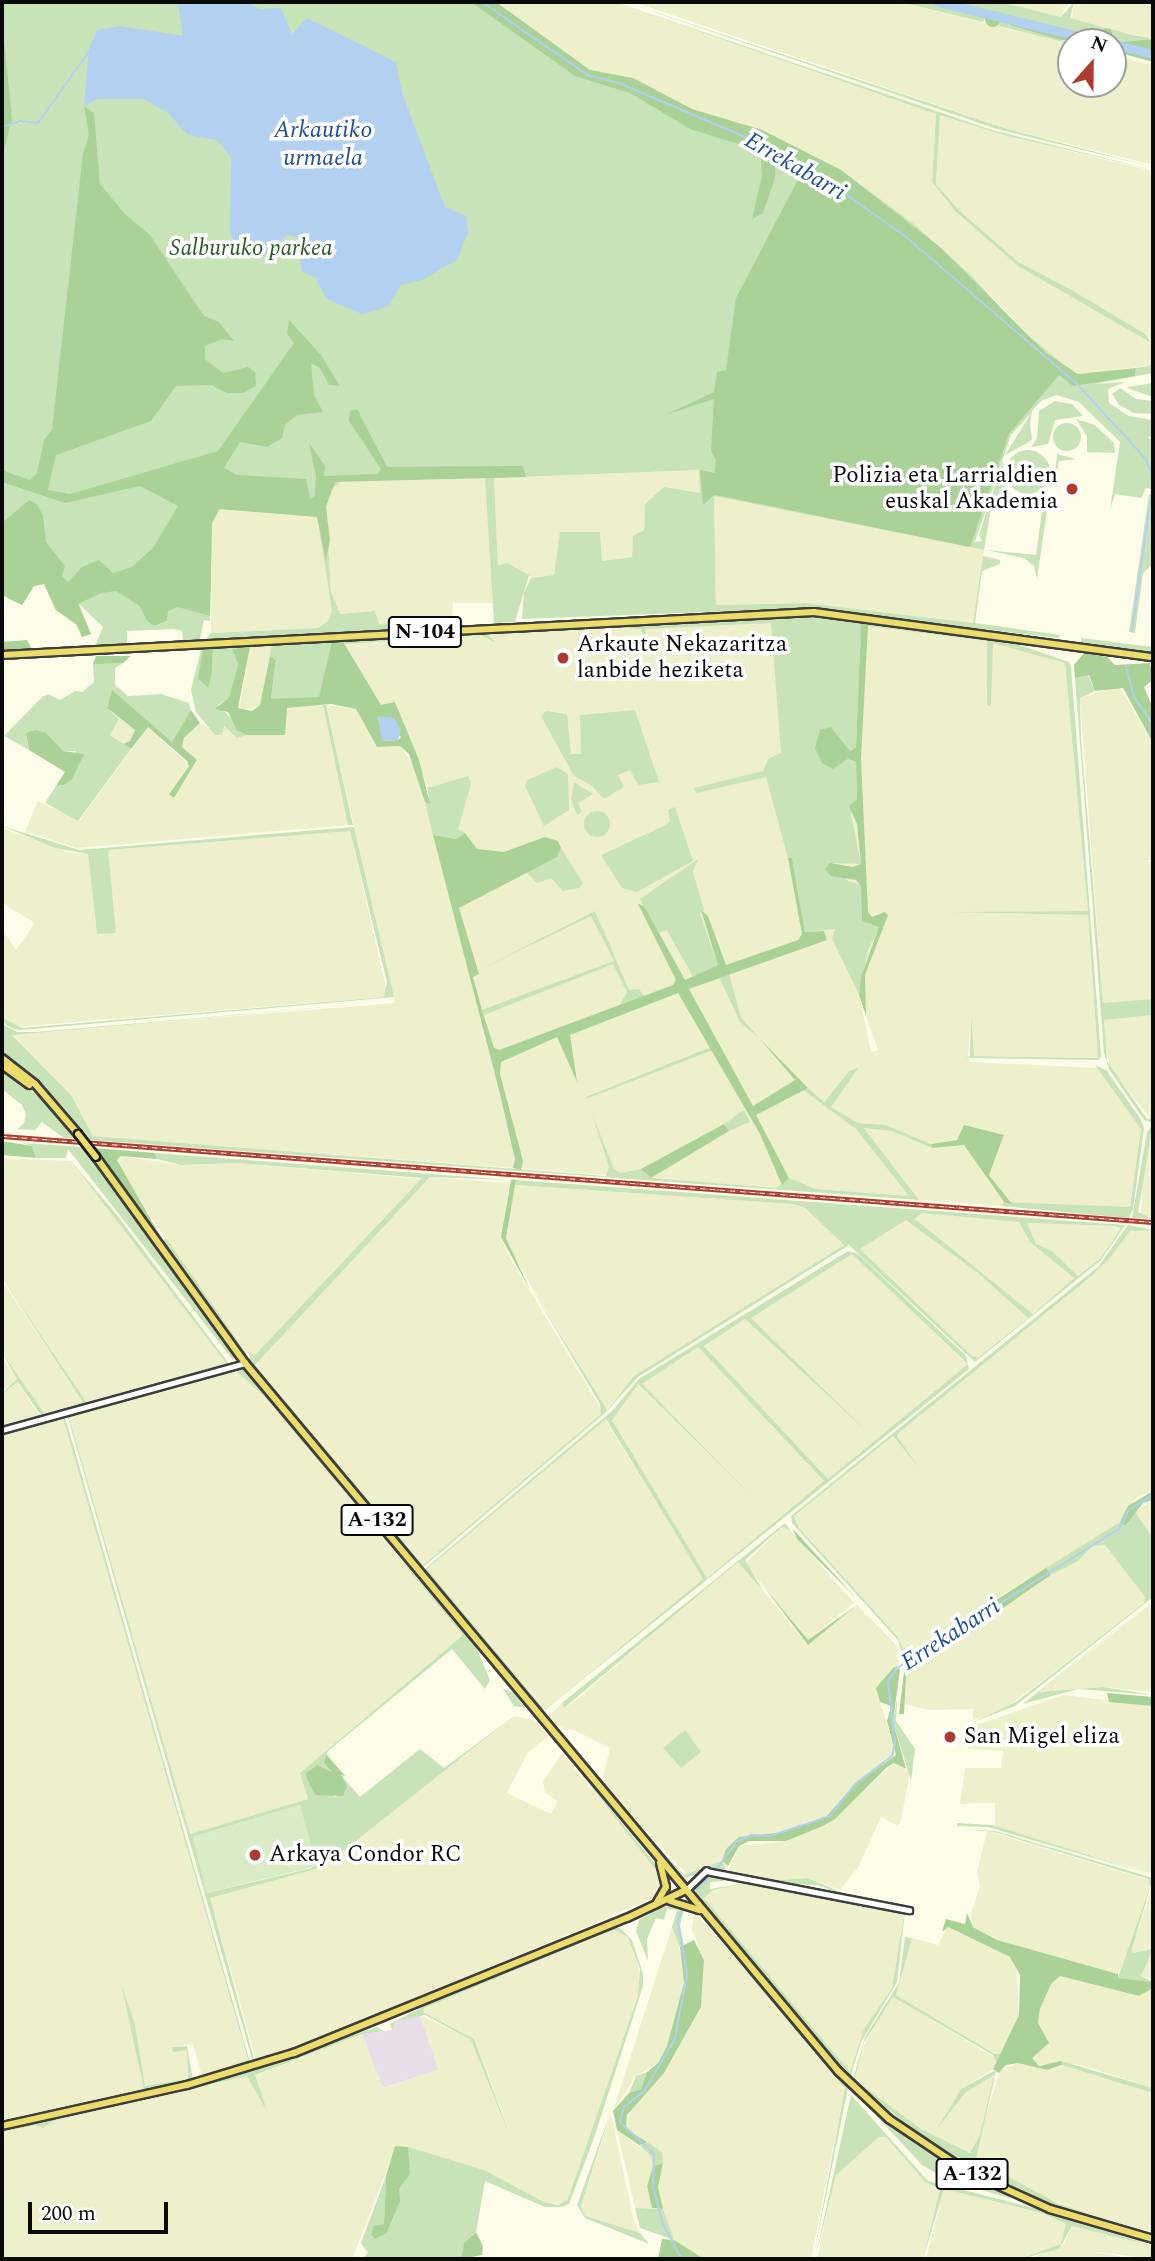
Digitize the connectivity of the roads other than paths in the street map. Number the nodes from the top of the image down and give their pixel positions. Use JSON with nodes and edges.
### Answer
{"nodes":[{"id":1,"x":2,"y":655,"type":"edge"},
{"id":2,"x":1153,"y":659,"type":"edge"},
{"id":3,"x":2,"y":1058,"type":"edge"},
{"id":4,"x":2,"y":1065,"type":"edge"},
{"id":5,"x":55,"y":1107,"type":"junction"},
{"id":6,"x":245,"y":1363,"type":"junction"},
{"id":7,"x":2,"y":1430,"type":"edge"},
{"id":8,"x":656,"y":1855,"type":"junction"},
{"id":9,"x":666,"y":1887,"type":"junction"},
{"id":10,"x":686,"y":1890,"type":"junction"},
{"id":11,"x":676,"y":1898,"type":"junction"},
{"id":12,"x":668,"y":1901,"type":"junction"},
{"id":13,"x":653,"y":1908,"type":"junction"},
{"id":14,"x":909,"y":1910,"type":"dead end"},
{"id":15,"x":708,"y":1916,"type":"junction"},
{"id":16,"x":2,"y":2126,"type":"edge"},
{"id":17,"x":1153,"y":2239,"type":"edge"}],
"edges":[{"from":1,"to":2,"type":"main road","number":"N-104"},
{"from":3,"to":5,"type":"main road","number":"A-132"},
{"from":4,"to":5,"type":"main road","number":"A-132"},
{"from":5,"to":6,"type":"main road","number":"A-132","bridge":true},
{"from":6,"to":7,"type":"street"},
{"from":6,"to":8,"type":"main road","number":"A-132"},
{"from":8,"to":9,"type":"main road"},
{"from":8,"to":10,"type":"main road","number":"A-132"},
{"from":9,"to":11,"type":"main road"},
{"from":9,"to":13,"type":"main road"},
{"from":10,"to":11,"type":"main road"},
{"from":10,"to":14,"type":"street"},
{"from":10,"to":15,"type":"main road","number":"A-132"},
{"from":11,"to":12,"type":"main road"},
{"from":12,"to":13,"type":"main road"},
{"from":12,"to":15,"type":"main road"},
{"from":13,"to":16,"type":"main road"},
{"from":15,"to":17,"type":"main road","number":"A-132"}]}
